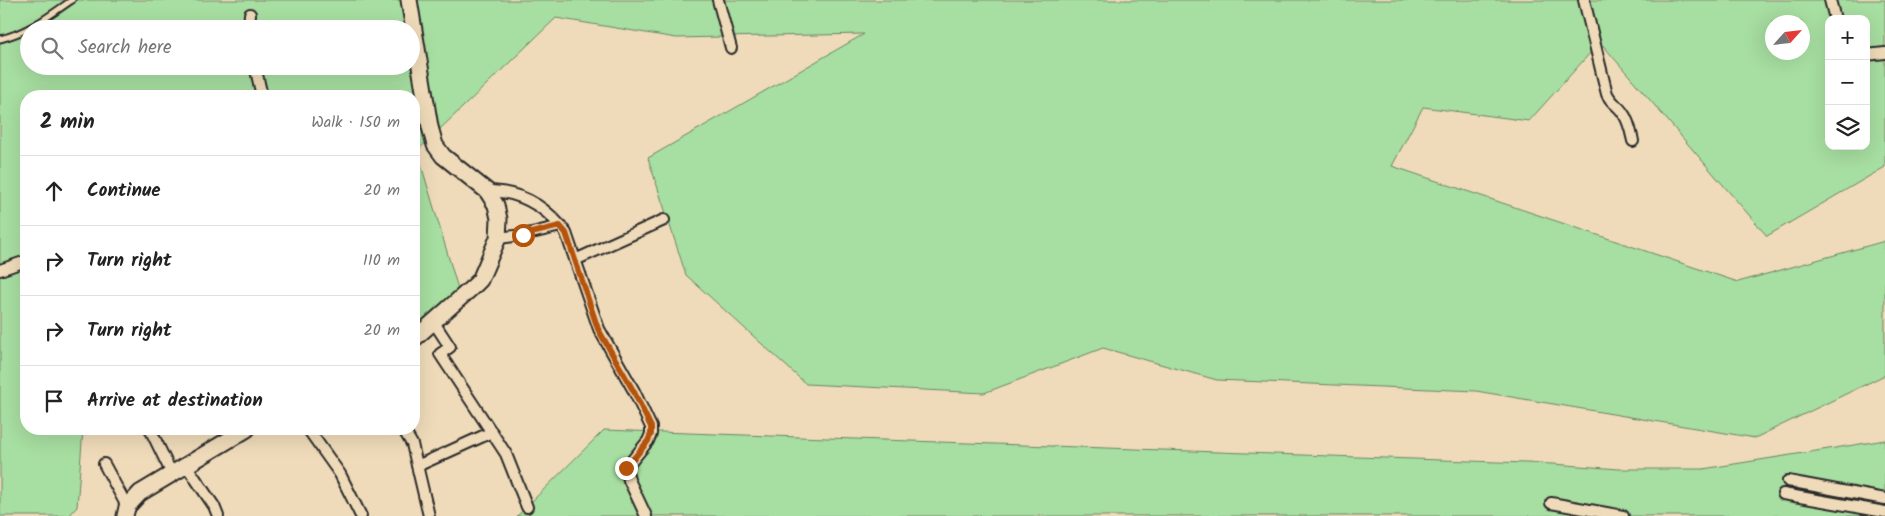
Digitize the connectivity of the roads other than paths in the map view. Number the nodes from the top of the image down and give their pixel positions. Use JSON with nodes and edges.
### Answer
{"nodes":[{"id":1,"x":72,"y":0,"type":"edge"},
{"id":2,"x":409,"y":0,"type":"edge"},
{"id":3,"x":718,"y":0,"type":"edge"},
{"id":4,"x":1584,"y":0,"type":"edge"},
{"id":5,"x":1830,"y":0,"type":"edge"},
{"id":6,"x":250,"y":14,"type":"dead end"},
{"id":7,"x":1834,"y":15,"type":"edge"},
{"id":8,"x":43,"y":20,"type":"edge"},
{"id":9,"x":249,"y":20,"type":"edge"},
{"id":10,"x":411,"y":20,"type":"edge"},
{"id":11,"x":20,"y":32,"type":"edge"},
{"id":12,"x":0,"y":39,"type":"edge"},
{"id":13,"x":731,"y":48,"type":"dead end"},
{"id":14,"x":1885,"y":53,"type":"edge"},
{"id":15,"x":1870,"y":54,"type":"edge"},
{"id":16,"x":257,"y":75,"type":"edge"},
{"id":17,"x":417,"y":75,"type":"edge"},
{"id":18,"x":261,"y":90,"type":"edge"},
{"id":19,"x":419,"y":90,"type":"edge"},
{"id":20,"x":421,"y":111,"type":"edge"},
{"id":21,"x":1633,"y":141,"type":"dead end"},
{"id":22,"x":487,"y":191,"type":"junction"},
{"id":23,"x":664,"y":220,"type":"dead end"},
{"id":24,"x":560,"y":226,"type":"junction"},
{"id":25,"x":498,"y":238,"type":"junction"},
{"id":26,"x":575,"y":260,"type":"junction"},
{"id":27,"x":20,"y":263,"type":"edge"},
{"id":28,"x":0,"y":270,"type":"edge"},
{"id":29,"x":433,"y":321,"type":"junction"},
{"id":30,"x":420,"y":333,"type":"edge"},
{"id":31,"x":492,"y":432,"type":"junction"},
{"id":32,"x":153,"y":435,"type":"edge"},
{"id":33,"x":237,"y":435,"type":"edge"},
{"id":34,"x":312,"y":435,"type":"edge"},
{"id":35,"x":407,"y":435,"type":"edge"},
{"id":36,"x":104,"y":464,"type":"dead end"},
{"id":37,"x":186,"y":465,"type":"junction"},
{"id":38,"x":417,"y":466,"type":"junction"},
{"id":39,"x":172,"y":474,"type":"junction"},
{"id":40,"x":1788,"y":481,"type":"dead end"},
{"id":41,"x":1783,"y":494,"type":"dead end"},
{"id":42,"x":1885,"y":499,"type":"edge"},
{"id":43,"x":1551,"y":503,"type":"dead end"},
{"id":44,"x":527,"y":507,"type":"dead end"},
{"id":45,"x":1885,"y":512,"type":"edge"},
{"id":46,"x":128,"y":513,"type":"edge"},
{"id":47,"x":218,"y":516,"type":"edge"},
{"id":48,"x":361,"y":516,"type":"edge"},
{"id":49,"x":430,"y":516,"type":"edge"},
{"id":50,"x":646,"y":516,"type":"edge"},
{"id":51,"x":1621,"y":516,"type":"edge"}],
"edges":[{"from":1,"to":8,"type":"lane"},
{"from":2,"to":10,"type":"street"},
{"from":3,"to":13,"type":"street"},
{"from":4,"to":21,"type":"street"},
{"from":5,"to":7,"type":"street"},
{"from":6,"to":9,"type":"street"},
{"from":11,"to":12,"type":"lane"},
{"from":14,"to":15,"type":"street"},
{"from":16,"to":18,"type":"street"},
{"from":17,"to":19,"type":"street"},
{"from":20,"to":22,"type":"street"},
{"from":22,"to":24,"type":"street"},
{"from":22,"to":25,"type":"street"},
{"from":23,"to":26,"type":"street"},
{"from":24,"to":25,"type":"street"},
{"from":24,"to":26,"type":"street"},
{"from":25,"to":29,"type":"street"},
{"from":26,"to":50,"type":"street"},
{"from":27,"to":28,"type":"street"},
{"from":29,"to":30,"type":"street"},
{"from":29,"to":31,"type":"street"},
{"from":31,"to":38,"type":"street"},
{"from":31,"to":44,"type":"street"},
{"from":32,"to":39,"type":"street"},
{"from":33,"to":37,"type":"street"},
{"from":34,"to":48,"type":"street"},
{"from":35,"to":38,"type":"street"},
{"from":36,"to":46,"type":"street"},
{"from":37,"to":39,"type":"street"},
{"from":37,"to":47,"type":"street"},
{"from":38,"to":49,"type":"street"},
{"from":39,"to":46,"type":"street"},
{"from":40,"to":42,"type":"street"},
{"from":41,"to":45,"type":"street"},
{"from":43,"to":51,"type":"street"}]}
